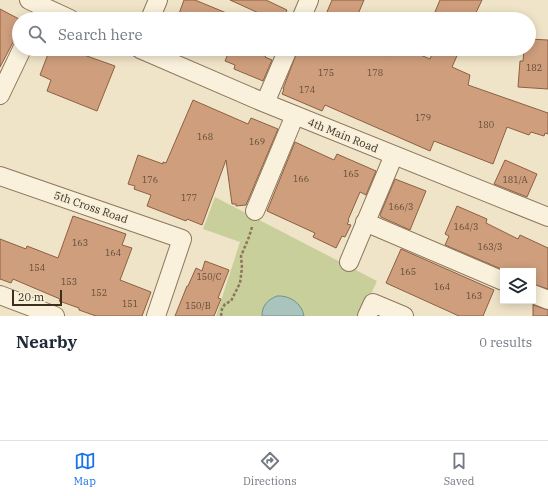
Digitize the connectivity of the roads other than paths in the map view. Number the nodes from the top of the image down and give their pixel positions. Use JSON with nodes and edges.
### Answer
{"nodes":[{"id":1,"x":158,"y":0,"type":"edge"},
{"id":2,"x":310,"y":0,"type":"edge"},
{"id":3,"x":36,"y":9,"type":"edge"},
{"id":4,"x":46,"y":12,"type":"edge"},
{"id":5,"x":153,"y":12,"type":"edge"},
{"id":6,"x":304,"y":12,"type":"edge"},
{"id":7,"x":17,"y":56,"type":"edge"},
{"id":8,"x":156,"y":56,"type":"edge"},
{"id":9,"x":285,"y":56,"type":"edge"},
{"id":10,"x":5,"y":72,"type":"edge"},
{"id":11,"x":0,"y":95,"type":"edge"},
{"id":12,"x":265,"y":103,"type":"junction"},
{"id":13,"x":295,"y":115,"type":"junction"},
{"id":14,"x":394,"y":155,"type":"junction"},
{"id":15,"x":0,"y":176,"type":"edge"},
{"id":16,"x":255,"y":211,"type":"road end"},
{"id":17,"x":548,"y":217,"type":"edge"},
{"id":18,"x":366,"y":222,"type":"junction"},
{"id":19,"x":349,"y":262,"type":"dead end"},
{"id":20,"x":500,"y":280,"type":"edge"},
{"id":21,"x":0,"y":295,"type":"edge"},
{"id":22,"x":536,"y":295,"type":"edge"},
{"id":23,"x":548,"y":300,"type":"edge"},
{"id":24,"x":370,"y":310,"type":"edge"},
{"id":25,"x":55,"y":316,"type":"edge"},
{"id":26,"x":156,"y":316,"type":"edge"},
{"id":27,"x":404,"y":316,"type":"edge"}],
"edges":[{"from":1,"to":5,"type":"street"},
{"from":2,"to":6,"type":"street"},
{"from":3,"to":4,"type":"street"},
{"from":7,"to":10,"type":"street"},
{"from":8,"to":12,"type":"street","name":"4th Main Road"},
{"from":9,"to":12,"type":"street"},
{"from":10,"to":11,"type":"street"},
{"from":12,"to":13,"type":"street","name":"4th Main Road"},
{"from":13,"to":14,"type":"street","name":"4th Main Road"},
{"from":13,"to":16,"type":"street"},
{"from":14,"to":17,"type":"street","name":"4th Main Road"},
{"from":14,"to":18,"type":"street"},
{"from":15,"to":26,"type":"street","name":"5th Cross Road"},
{"from":18,"to":19,"type":"street"},
{"from":18,"to":20,"type":"street"},
{"from":21,"to":25,"type":"street"},
{"from":22,"to":23,"type":"street"},
{"from":24,"to":27,"type":"street"}]}
